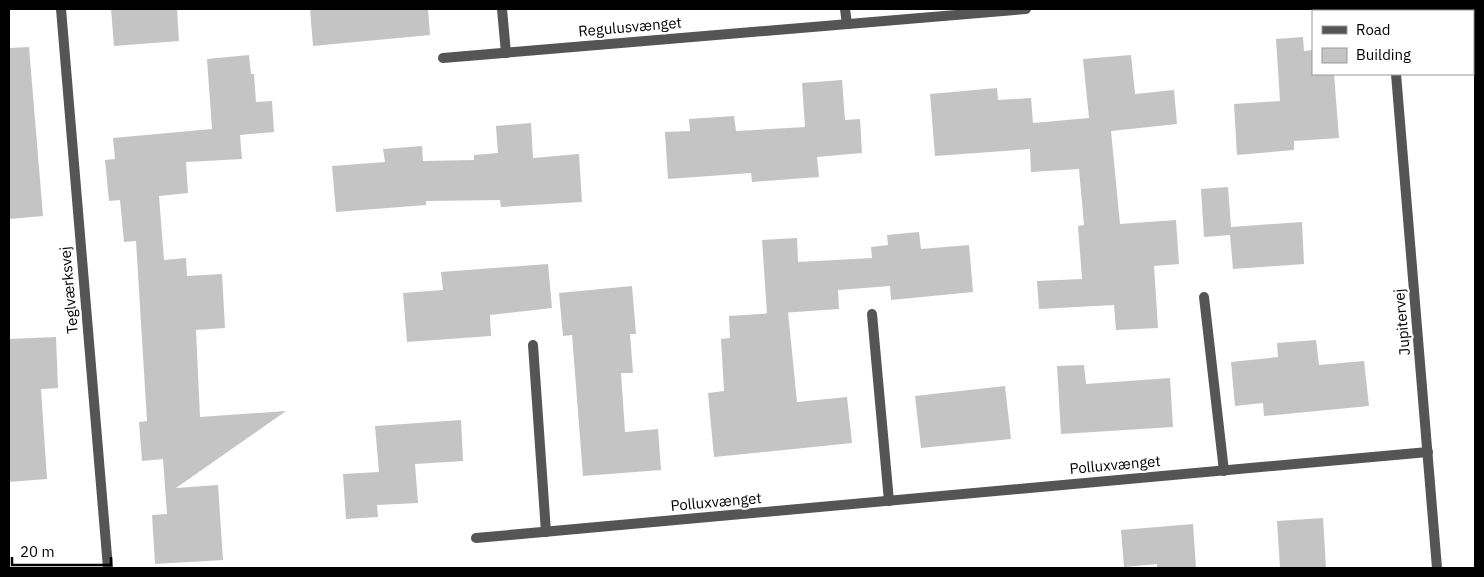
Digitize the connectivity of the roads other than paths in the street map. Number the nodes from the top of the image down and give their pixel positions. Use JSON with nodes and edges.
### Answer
{"nodes":[{"id":1,"x":61,"y":9,"type":"edge"},
{"id":2,"x":502,"y":9,"type":"edge"},
{"id":3,"x":845,"y":9,"type":"edge"},
{"id":4,"x":1026,"y":9,"type":"edge"},
{"id":5,"x":847,"y":24,"type":"junction"},
{"id":6,"x":506,"y":53,"type":"junction"},
{"id":7,"x":444,"y":58,"type":"dead end"},
{"id":8,"x":1396,"y":75,"type":"edge"},
{"id":9,"x":1204,"y":297,"type":"dead end"},
{"id":10,"x":872,"y":314,"type":"dead end"},
{"id":11,"x":533,"y":344,"type":"dead end"},
{"id":12,"x":1428,"y":452,"type":"junction"},
{"id":13,"x":1224,"y":471,"type":"junction"},
{"id":14,"x":889,"y":501,"type":"junction"},
{"id":15,"x":546,"y":532,"type":"junction"},
{"id":16,"x":476,"y":538,"type":"dead end"},
{"id":17,"x":108,"y":568,"type":"edge"},
{"id":18,"x":1437,"y":568,"type":"edge"}],
"edges":[{"from":1,"to":17,"type":"street","name":"Teglværksvej"},
{"from":2,"to":6,"type":"street"},
{"from":3,"to":5,"type":"street"},
{"from":4,"to":5,"type":"street","name":"Regulusvænget"},
{"from":5,"to":6,"type":"street","name":"Regulusvænget"},
{"from":6,"to":7,"type":"street","name":"Regulusvænget"},
{"from":8,"to":12,"type":"street","name":"Jupitervej"},
{"from":9,"to":13,"type":"street"},
{"from":10,"to":14,"type":"street"},
{"from":11,"to":15,"type":"street"},
{"from":12,"to":13,"type":"street","name":"Polluxvænget"},
{"from":12,"to":18,"type":"street","name":"Jupitervej"},
{"from":13,"to":14,"type":"street","name":"Polluxvænget"},
{"from":14,"to":15,"type":"street","name":"Polluxvænget"},
{"from":15,"to":16,"type":"street","name":"Polluxvænget"}]}
